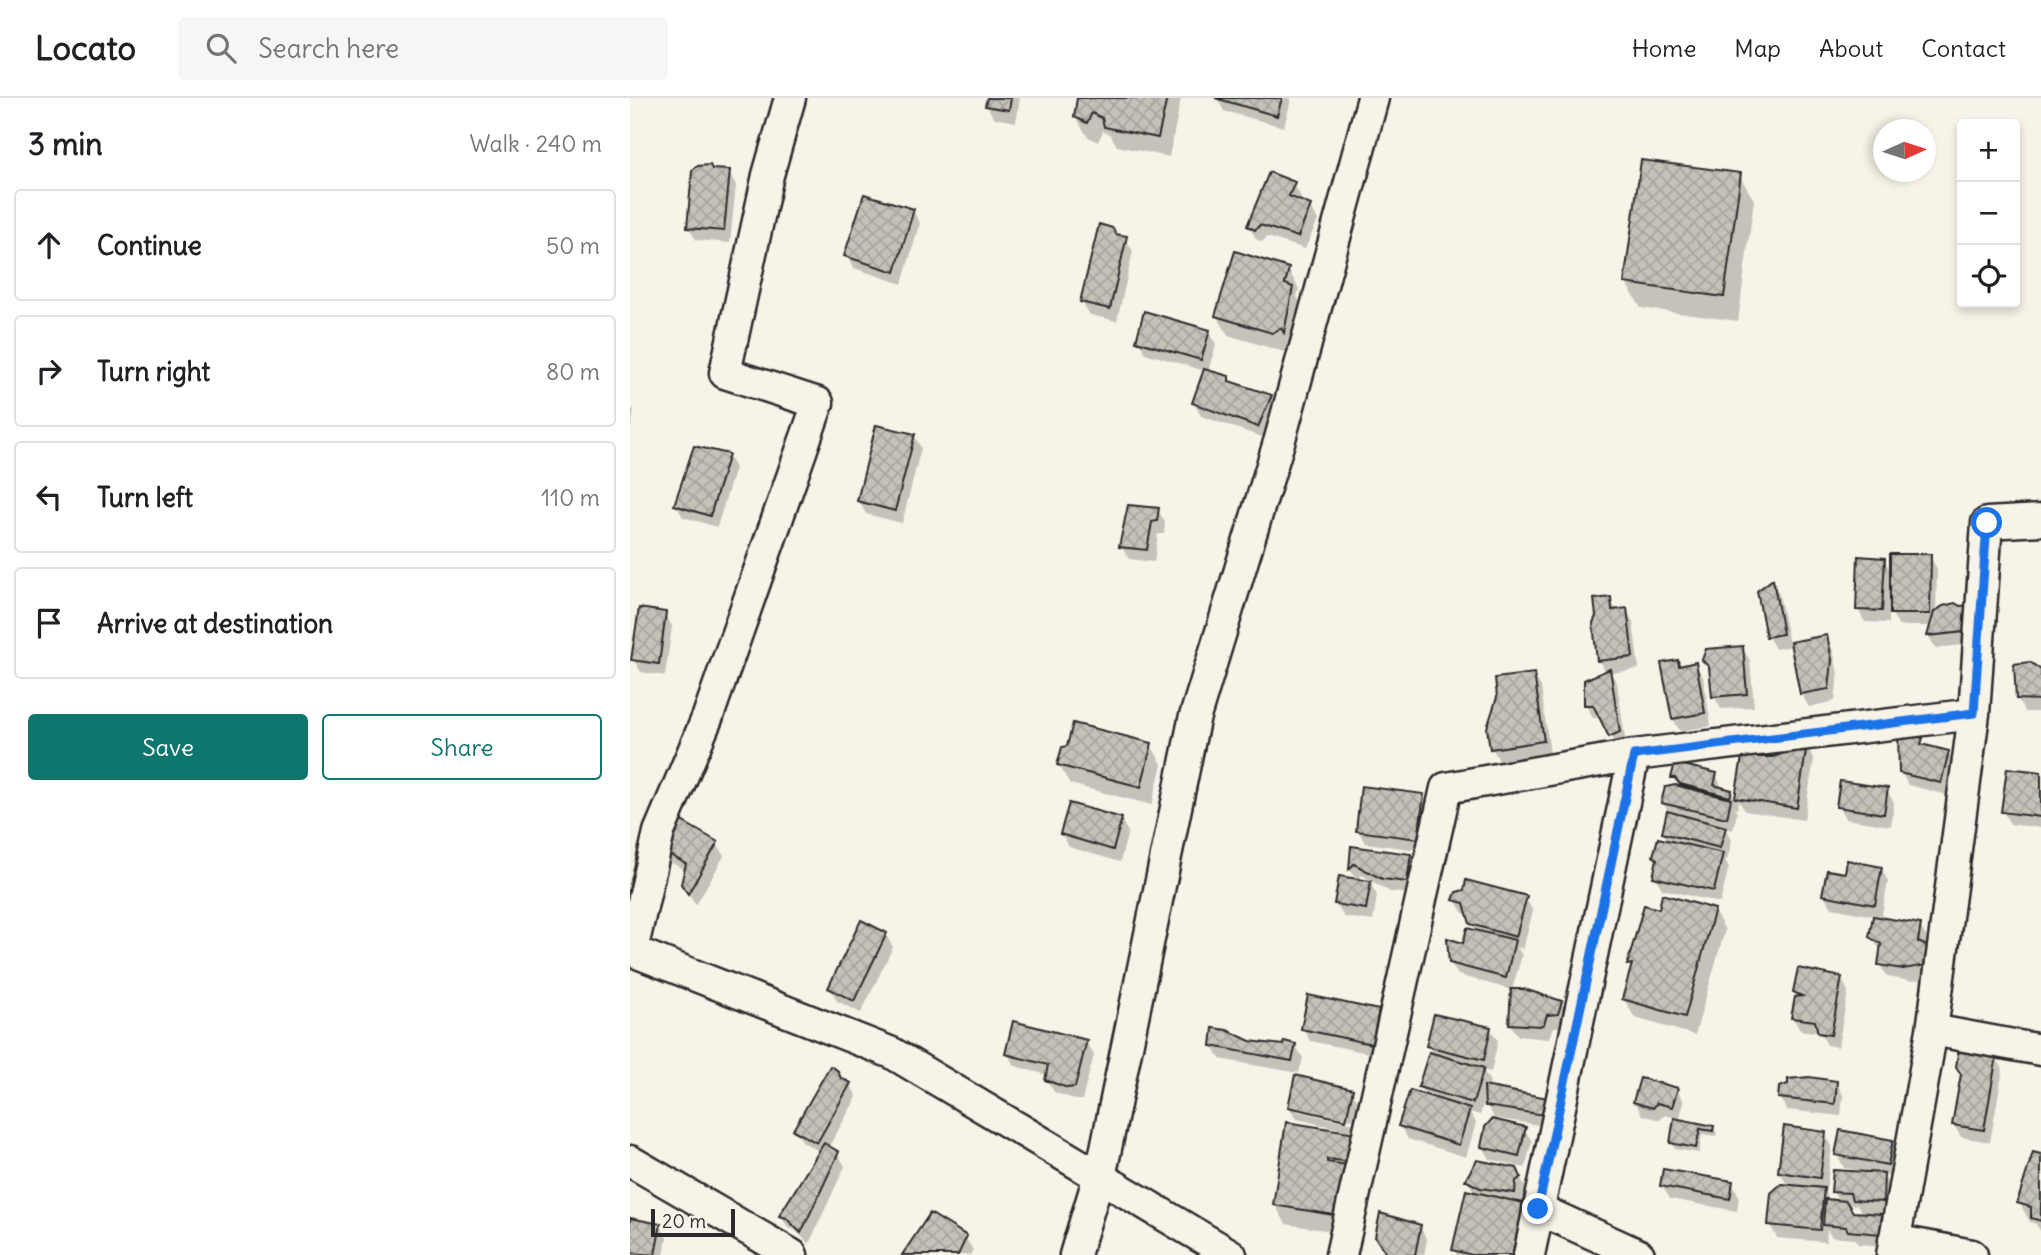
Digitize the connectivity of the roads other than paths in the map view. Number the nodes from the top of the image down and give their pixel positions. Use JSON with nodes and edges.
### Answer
{"nodes":[{"id":1,"x":790,"y":98,"type":"edge"},
{"id":2,"x":1373,"y":98,"type":"edge"},
{"id":3,"x":2041,"y":520,"type":"edge"},
{"id":4,"x":1974,"y":713,"type":"junction"},
{"id":5,"x":1634,"y":755,"type":"junction"},
{"id":6,"x":631,"y":951,"type":"edge"},
{"id":7,"x":1932,"y":1030,"type":"junction"},
{"id":8,"x":2041,"y":1050,"type":"edge"},
{"id":9,"x":630,"y":1161,"type":"edge"},
{"id":10,"x":1101,"y":1170,"type":"junction"},
{"id":11,"x":1538,"y":1209,"type":"junction"},
{"id":12,"x":1893,"y":1248,"type":"edge"},
{"id":13,"x":792,"y":1255,"type":"edge"},
{"id":14,"x":1075,"y":1255,"type":"edge"},
{"id":15,"x":1231,"y":1255,"type":"edge"},
{"id":16,"x":1341,"y":1255,"type":"edge"},
{"id":17,"x":1529,"y":1255,"type":"edge"},
{"id":18,"x":1639,"y":1255,"type":"edge"},
{"id":19,"x":1972,"y":1255,"type":"edge"}],
"edges":[{"from":1,"to":6,"type":"street"},
{"from":2,"to":10,"type":"street"},
{"from":3,"to":4,"type":"street"},
{"from":4,"to":5,"type":"street"},
{"from":4,"to":7,"type":"street"},
{"from":5,"to":11,"type":"street"},
{"from":5,"to":16,"type":"street"},
{"from":6,"to":10,"type":"street"},
{"from":7,"to":8,"type":"street"},
{"from":7,"to":12,"type":"street"},
{"from":9,"to":13,"type":"street"},
{"from":10,"to":14,"type":"street"},
{"from":10,"to":15,"type":"street"},
{"from":11,"to":17,"type":"street"},
{"from":11,"to":18,"type":"street"},
{"from":12,"to":19,"type":"street"}]}
